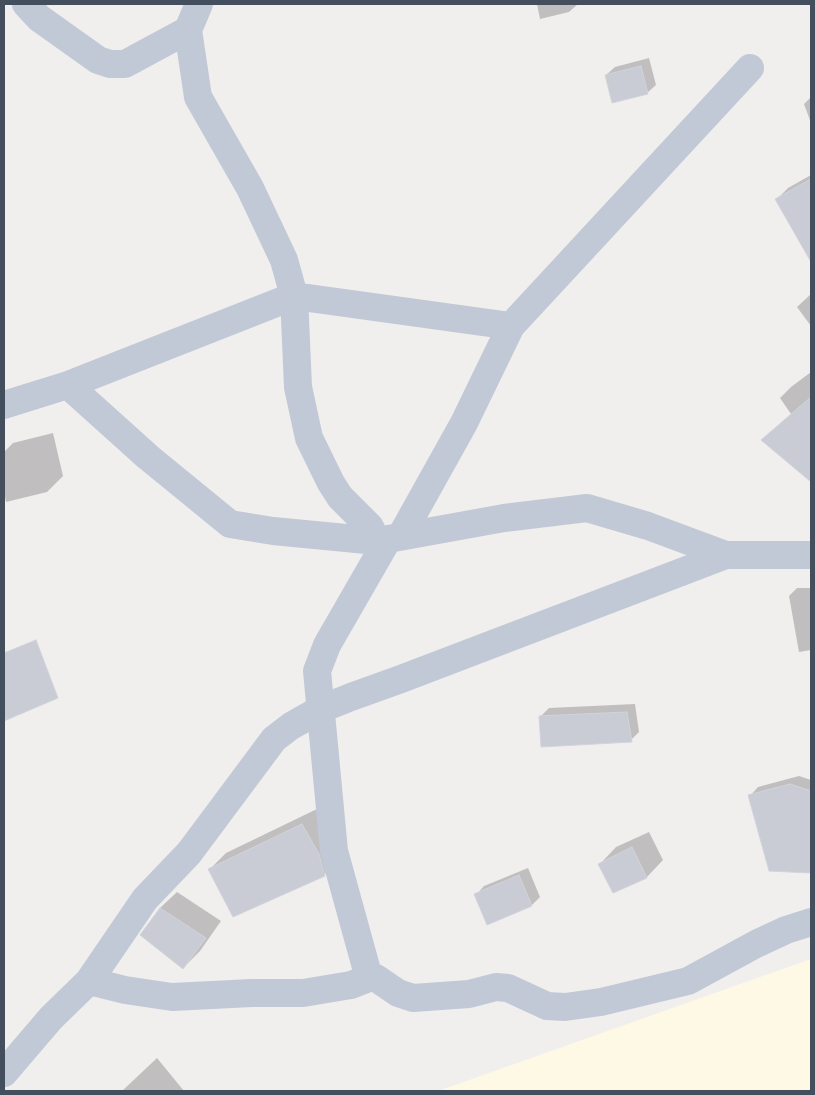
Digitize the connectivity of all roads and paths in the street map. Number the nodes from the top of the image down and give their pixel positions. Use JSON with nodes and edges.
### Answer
{"nodes":[{"id":1,"x":26,"y":4,"type":"edge"},
{"id":2,"x":199,"y":4,"type":"edge"},
{"id":3,"x":188,"y":30,"type":"junction"},
{"id":4,"x":750,"y":68,"type":"dead end"},
{"id":5,"x":294,"y":296,"type":"junction"},
{"id":6,"x":511,"y":326,"type":"junction"},
{"id":7,"x":68,"y":385,"type":"junction"},
{"id":8,"x":4,"y":405,"type":"edge"},
{"id":9,"x":389,"y":539,"type":"junction"},
{"id":10,"x":726,"y":555,"type":"junction"},
{"id":11,"x":811,"y":555,"type":"edge"},
{"id":12,"x":321,"y":709,"type":"junction"},
{"id":13,"x":811,"y":922,"type":"edge"},
{"id":14,"x":369,"y":978,"type":"junction"},
{"id":15,"x":89,"y":981,"type":"junction"},
{"id":16,"x":4,"y":1073,"type":"edge"}],
"edges":[{"from":1,"to":3,"type":"street"},
{"from":2,"to":3,"type":"street"},
{"from":3,"to":5,"type":"street"},
{"from":4,"to":6,"type":"street"},
{"from":5,"to":6,"type":"street"},
{"from":5,"to":7,"type":"street"},
{"from":5,"to":9,"type":"street"},
{"from":6,"to":9,"type":"street"},
{"from":7,"to":8,"type":"street"},
{"from":7,"to":9,"type":"street"},
{"from":9,"to":10,"type":"street"},
{"from":9,"to":12,"type":"street"},
{"from":10,"to":11,"type":"street"},
{"from":10,"to":12,"type":"street"},
{"from":12,"to":14,"type":"street"},
{"from":12,"to":15,"type":"street"},
{"from":13,"to":14,"type":"street"},
{"from":14,"to":15,"type":"street"},
{"from":15,"to":16,"type":"street"}]}
